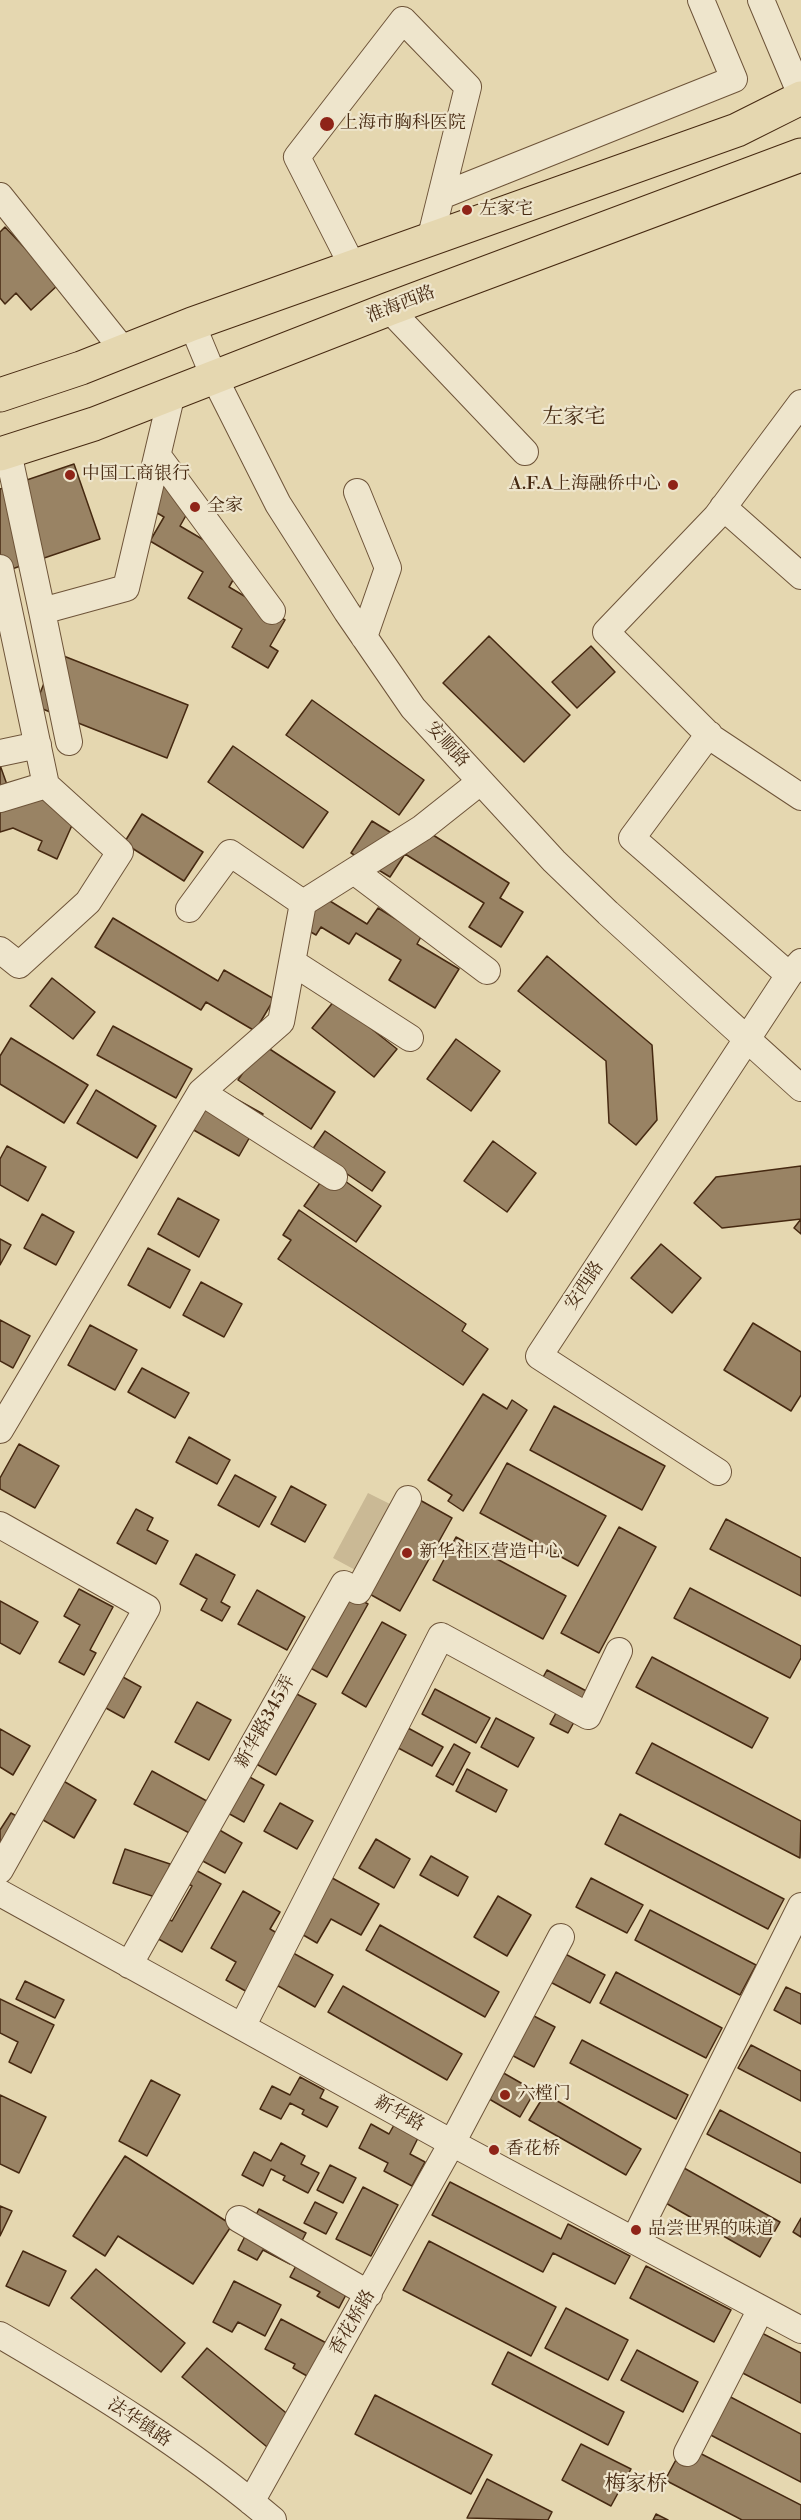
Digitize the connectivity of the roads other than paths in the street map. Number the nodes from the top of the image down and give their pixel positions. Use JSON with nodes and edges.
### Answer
{"nodes":[{"id":1,"x":700,"y":0,"type":"edge"},
{"id":2,"x":761,"y":0,"type":"edge"},
{"id":3,"x":801,"y":96,"type":"edge"},
{"id":4,"x":801,"y":155,"type":"edge"},
{"id":5,"x":441,"y":196,"type":"junction"},
{"id":6,"x":2,"y":202,"type":"edge"},
{"id":7,"x":430,"y":240,"type":"junction"},
{"id":8,"x":353,"y":267,"type":"junction"},
{"id":9,"x":389,"y":309,"type":"junction"},
{"id":10,"x":192,"y":324,"type":"junction"},
{"id":11,"x":124,"y":351,"type":"junction"},
{"id":12,"x":214,"y":377,"type":"junction"},
{"id":13,"x":172,"y":393,"type":"junction"},
{"id":14,"x":0,"y":395,"type":"edge"},
{"id":15,"x":801,"y":403,"type":"edge"},
{"id":16,"x":525,"y":452,"type":"dead end"},
{"id":17,"x":4,"y":453,"type":"edge"},
{"id":18,"x":158,"y":456,"type":"junction"},
{"id":19,"x":357,"y":492,"type":"dead end"},
{"id":20,"x":723,"y":507,"type":"junction"},
{"id":21,"x":0,"y":568,"type":"edge"},
{"id":22,"x":801,"y":576,"type":"edge"},
{"id":23,"x":42,"y":611,"type":"junction"},
{"id":24,"x":272,"y":611,"type":"dead end"},
{"id":25,"x":364,"y":637,"type":"junction"},
{"id":26,"x":10,"y":665,"type":"edge"},
{"id":27,"x":709,"y":734,"type":"junction"},
{"id":28,"x":69,"y":742,"type":"dead end"},
{"id":29,"x":38,"y":745,"type":"junction"},
{"id":30,"x":0,"y":753,"type":"edge"},
{"id":31,"x":480,"y":782,"type":"junction"},
{"id":32,"x":46,"y":784,"type":"junction"},
{"id":33,"x":801,"y":797,"type":"edge"},
{"id":34,"x":0,"y":799,"type":"edge"},
{"id":35,"x":354,"y":871,"type":"junction"},
{"id":36,"x":303,"y":903,"type":"junction"},
{"id":37,"x":189,"y":909,"type":"dead end"},
{"id":38,"x":0,"y":950,"type":"edge"},
{"id":39,"x":292,"y":962,"type":"junction"},
{"id":40,"x":795,"y":969,"type":"edge"},
{"id":41,"x":487,"y":971,"type":"dead end"},
{"id":42,"x":410,"y":1038,"type":"dead end"},
{"id":43,"x":749,"y":1040,"type":"junction"},
{"id":44,"x":801,"y":1088,"type":"edge"},
{"id":45,"x":201,"y":1092,"type":"junction"},
{"id":46,"x":334,"y":1177,"type":"dead end"},
{"id":47,"x":0,"y":1430,"type":"edge"},
{"id":48,"x":718,"y":1472,"type":"dead end"},
{"id":49,"x":408,"y":1499,"type":"dead end"},
{"id":50,"x":0,"y":1525,"type":"edge"},
{"id":51,"x":619,"y":1651,"type":"dead end"},
{"id":52,"x":0,"y":1870,"type":"edge"},
{"id":53,"x":0,"y":1893,"type":"edge"},
{"id":54,"x":801,"y":1906,"type":"edge"},
{"id":55,"x":561,"y":1937,"type":"dead end"},
{"id":56,"x":129,"y":1965,"type":"junction"},
{"id":57,"x":242,"y":2027,"type":"junction"},
{"id":58,"x":452,"y":2143,"type":"junction"},
{"id":59,"x":239,"y":2219,"type":"dead end"},
{"id":60,"x":634,"y":2240,"type":"junction"},
{"id":61,"x":369,"y":2294,"type":"junction"},
{"id":62,"x":761,"y":2308,"type":"junction"},
{"id":63,"x":801,"y":2330,"type":"edge"},
{"id":64,"x":0,"y":2335,"type":"edge"},
{"id":65,"x":687,"y":2452,"type":"dead end"},
{"id":66,"x":251,"y":2502,"type":"junction"},
{"id":67,"x":273,"y":2520,"type":"edge"}],
"edges":[{"from":1,"to":5,"type":"street"},
{"from":2,"to":3,"type":"street"},
{"from":3,"to":7,"type":"main road"},
{"from":4,"to":9,"type":"main road","name":"淮海西路"},
{"from":5,"to":7,"type":"street"},
{"from":5,"to":8,"type":"street"},
{"from":6,"to":11,"type":"street"},
{"from":7,"to":8,"type":"main road"},
{"from":8,"to":10,"type":"main road"},
{"from":9,"to":12,"type":"main road","name":"淮海西路"},
{"from":9,"to":16,"type":"street"},
{"from":10,"to":11,"type":"main road"},
{"from":10,"to":12,"type":"street","name":"安顺路"},
{"from":11,"to":14,"type":"main road"},
{"from":12,"to":13,"type":"main road","name":"淮海西路"},
{"from":12,"to":25,"type":"street","name":"安顺路"},
{"from":13,"to":17,"type":"main road","name":"淮海西路"},
{"from":13,"to":18,"type":"street"},
{"from":15,"to":20,"type":"street"},
{"from":17,"to":23,"type":"street"},
{"from":18,"to":23,"type":"street"},
{"from":18,"to":24,"type":"street"},
{"from":19,"to":25,"type":"street"},
{"from":20,"to":22,"type":"street"},
{"from":20,"to":27,"type":"street"},
{"from":21,"to":26,"type":"street"},
{"from":23,"to":28,"type":"street"},
{"from":25,"to":31,"type":"street","name":"安顺路"},
{"from":26,"to":29,"type":"street"},
{"from":27,"to":33,"type":"street"},
{"from":27,"to":40,"type":"street"},
{"from":29,"to":30,"type":"street"},
{"from":29,"to":32,"type":"street"},
{"from":31,"to":35,"type":"street"},
{"from":31,"to":43,"type":"street","name":"安顺路"},
{"from":32,"to":34,"type":"street"},
{"from":32,"to":38,"type":"street"},
{"from":35,"to":36,"type":"street"},
{"from":35,"to":41,"type":"street"},
{"from":36,"to":37,"type":"street"},
{"from":36,"to":39,"type":"street"},
{"from":39,"to":42,"type":"street"},
{"from":39,"to":45,"type":"street"},
{"from":40,"to":43,"type":"street"},
{"from":43,"to":44,"type":"street","name":"安顺路"},
{"from":43,"to":48,"type":"street","name":"安西路"},
{"from":45,"to":46,"type":"street"},
{"from":45,"to":47,"type":"street"},
{"from":49,"to":56,"type":"street","name":"新华路345弄"},
{"from":50,"to":52,"type":"street"},
{"from":51,"to":57,"type":"street"},
{"from":53,"to":56,"type":"street","name":"新华路"},
{"from":54,"to":60,"type":"street"},
{"from":55,"to":58,"type":"street","name":"香花桥路"},
{"from":56,"to":57,"type":"street","name":"新华路"},
{"from":57,"to":58,"type":"street","name":"新华路"},
{"from":58,"to":60,"type":"street","name":"新华路"},
{"from":58,"to":61,"type":"street","name":"香花桥路"},
{"from":59,"to":61,"type":"street"},
{"from":60,"to":62,"type":"street","name":"新华路"},
{"from":61,"to":66,"type":"street","name":"香花桥路"},
{"from":62,"to":63,"type":"street","name":"新华路"},
{"from":62,"to":65,"type":"street"},
{"from":64,"to":66,"type":"street","name":"法华镇路"},
{"from":66,"to":67,"type":"street","name":"法华镇路"}]}
